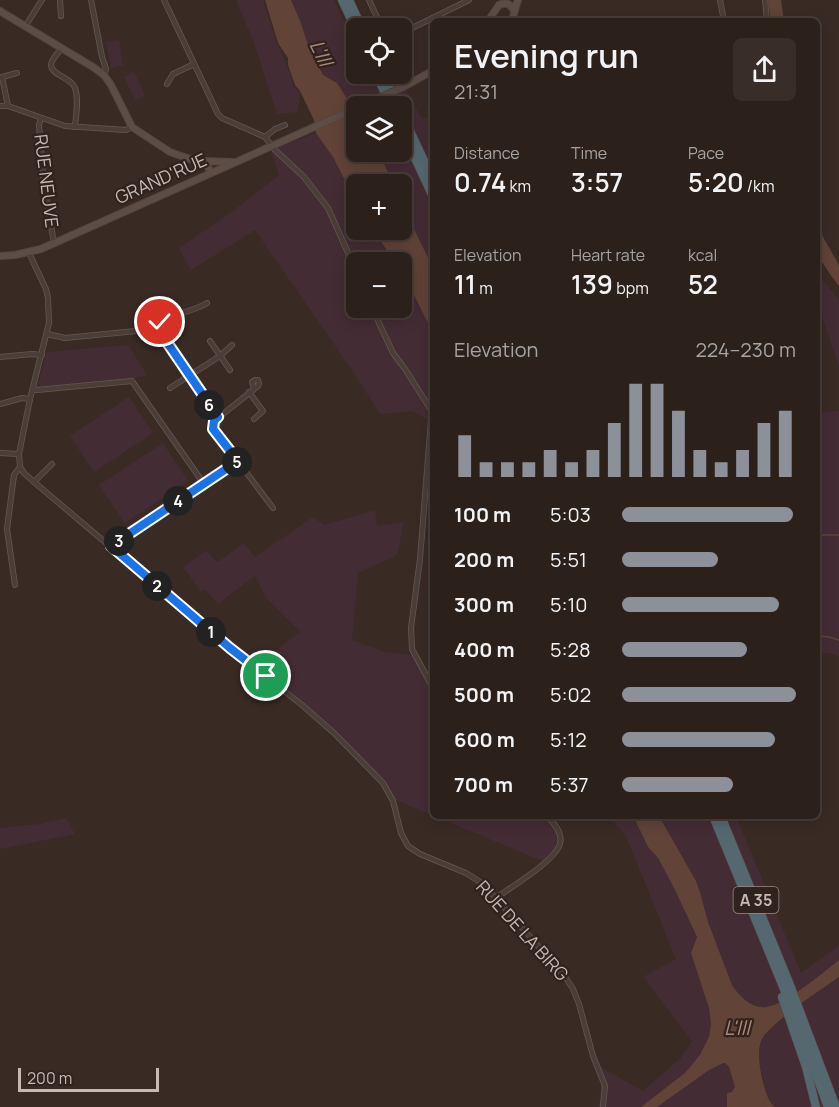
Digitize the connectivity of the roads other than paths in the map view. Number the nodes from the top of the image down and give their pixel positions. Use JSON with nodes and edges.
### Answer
{"nodes":[{"id":1,"x":42,"y":0,"type":"edge"},
{"id":2,"x":60,"y":0,"type":"edge"},
{"id":3,"x":91,"y":0,"type":"edge"},
{"id":4,"x":164,"y":0,"type":"edge"},
{"id":5,"x":342,"y":0,"type":"edge"},
{"id":6,"x":349,"y":0,"type":"edge"},
{"id":7,"x":369,"y":0,"type":"edge"},
{"id":8,"x":469,"y":0,"type":"edge"},
{"id":9,"x":518,"y":0,"type":"edge"},
{"id":10,"x":720,"y":0,"type":"edge"},
{"id":11,"x":765,"y":0,"type":"edge"},
{"id":12,"x":503,"y":1,"type":"edge"},
{"id":13,"x":0,"y":11,"type":"edge"},
{"id":14,"x":494,"y":11,"type":"junction"},
{"id":15,"x":514,"y":11,"type":"junction"},
{"id":16,"x":61,"y":16,"type":"dead end"},
{"id":17,"x":350,"y":18,"type":"edge"},
{"id":18,"x":358,"y":18,"type":"edge"},
{"id":19,"x":377,"y":18,"type":"edge"},
{"id":20,"x":432,"y":18,"type":"edge"},
{"id":21,"x":490,"y":18,"type":"edge"},
{"id":22,"x":497,"y":18,"type":"edge"},
{"id":23,"x":513,"y":18,"type":"edge"},
{"id":24,"x":723,"y":18,"type":"edge"},
{"id":25,"x":767,"y":18,"type":"edge"},
{"id":26,"x":430,"y":19,"type":"edge"},
{"id":27,"x":28,"y":22,"type":"dead end"},
{"id":28,"x":412,"y":28,"type":"edge"},
{"id":29,"x":61,"y":49,"type":"junction"},
{"id":30,"x":102,"y":57,"type":"junction"},
{"id":31,"x":194,"y":64,"type":"junction"},
{"id":32,"x":93,"y":67,"type":"junction"},
{"id":33,"x":430,"y":72,"type":"edge"},
{"id":34,"x":17,"y":73,"type":"dead end"},
{"id":35,"x":104,"y":75,"type":"junction"},
{"id":36,"x":1,"y":77,"type":"edge"},
{"id":37,"x":167,"y":84,"type":"dead end"},
{"id":38,"x":383,"y":96,"type":"edge"},
{"id":39,"x":0,"y":106,"type":"edge"},
{"id":40,"x":8,"y":106,"type":"junction"},
{"id":41,"x":346,"y":113,"type":"edge"},
{"id":42,"x":40,"y":118,"type":"junction"},
{"id":43,"x":285,"y":125,"type":"dead end"},
{"id":44,"x":75,"y":127,"type":"junction"},
{"id":45,"x":132,"y":127,"type":"junction"},
{"id":46,"x":412,"y":135,"type":"edge"},
{"id":47,"x":265,"y":137,"type":"junction"},
{"id":48,"x":271,"y":146,"type":"junction"},
{"id":49,"x":412,"y":152,"type":"edge"},
{"id":50,"x":204,"y":161,"type":"junction"},
{"id":51,"x":235,"y":162,"type":"junction"},
{"id":52,"x":214,"y":172,"type":"junction"},
{"id":53,"x":430,"y":174,"type":"edge"},
{"id":54,"x":430,"y":190,"type":"edge"},
{"id":55,"x":54,"y":243,"type":"junction"},
{"id":56,"x":29,"y":252,"type":"junction"},
{"id":57,"x":348,"y":252,"type":"edge"},
{"id":58,"x":0,"y":256,"type":"edge"},
{"id":59,"x":207,"y":303,"type":"dead end"},
{"id":60,"x":377,"y":318,"type":"edge"},
{"id":61,"x":156,"y":329,"type":"junction"},
{"id":62,"x":47,"y":334,"type":"junction"},
{"id":63,"x":210,"y":341,"type":"dead end"},
{"id":64,"x":232,"y":345,"type":"dead end"},
{"id":65,"x":42,"y":356,"type":"junction"},
{"id":66,"x":220,"y":356,"type":"junction"},
{"id":67,"x":0,"y":357,"type":"edge"},
{"id":68,"x":230,"y":370,"type":"dead end"},
{"id":69,"x":189,"y":376,"type":"junction"},
{"id":70,"x":170,"y":388,"type":"dead end"},
{"id":71,"x":33,"y":389,"type":"junction"},
{"id":72,"x":30,"y":399,"type":"junction"},
{"id":73,"x":0,"y":404,"type":"edge"},
{"id":74,"x":430,"y":408,"type":"edge"},
{"id":75,"x":218,"y":417,"type":"junction"},
{"id":76,"x":254,"y":419,"type":"dead end"},
{"id":77,"x":430,"y":433,"type":"edge"},
{"id":78,"x":0,"y":453,"type":"edge"},
{"id":79,"x":19,"y":454,"type":"junction"},
{"id":80,"x":238,"y":461,"type":"junction"},
{"id":81,"x":52,"y":464,"type":"dead end"},
{"id":82,"x":20,"y":467,"type":"junction"},
{"id":83,"x":34,"y":482,"type":"junction"},
{"id":84,"x":204,"y":484,"type":"junction"},
{"id":85,"x":273,"y":508,"type":"dead end"},
{"id":86,"x":111,"y":546,"type":"junction"},
{"id":87,"x":15,"y":585,"type":"dead end"},
{"id":88,"x":430,"y":683,"type":"edge"},
{"id":89,"x":549,"y":819,"type":"edge"},
{"id":90,"x":714,"y":819,"type":"edge"},
{"id":91,"x":722,"y":819,"type":"edge"},
{"id":92,"x":496,"y":898,"type":"junction"},
{"id":93,"x":785,"y":989,"type":"junction"},
{"id":94,"x":795,"y":1016,"type":"junction"},
{"id":95,"x":603,"y":1107,"type":"edge"},
{"id":96,"x":816,"y":1107,"type":"edge"},
{"id":97,"x":828,"y":1107,"type":"edge"},
{"id":98,"x":836,"y":1107,"type":"edge"}],
"edges":[{"from":1,"to":27,"type":"street"},
{"from":2,"to":16,"type":"street"},
{"from":3,"to":30,"type":"street"},
{"from":4,"to":31,"type":"street"},
{"from":5,"to":17,"type":"highway"},
{"from":6,"to":18,"type":"highway"},
{"from":7,"to":19,"type":"street"},
{"from":8,"to":20,"type":"street"},
{"from":9,"to":15,"type":"main road"},
{"from":10,"to":24,"type":"street"},
{"from":11,"to":25,"type":"street"},
{"from":12,"to":14,"type":"main road"},
{"from":12,"to":15,"type":"main road"},
{"from":13,"to":29,"type":"main road"},
{"from":14,"to":21,"type":"main road"},
{"from":14,"to":22,"type":"main road"},
{"from":15,"to":23,"type":"main road"},
{"from":26,"to":28,"type":"street"},
{"from":29,"to":32,"type":"main road"},
{"from":29,"to":44,"type":"street"},
{"from":30,"to":32,"type":"street"},
{"from":30,"to":35,"type":"street"},
{"from":31,"to":37,"type":"street"},
{"from":31,"to":47,"type":"street"},
{"from":32,"to":35,"type":"main road"},
{"from":33,"to":38,"type":"main road","name":"GRAND'RUE","bridge":true},
{"from":34,"to":36,"type":"street"},
{"from":35,"to":45,"type":"main road"},
{"from":36,"to":40,"type":"street"},
{"from":39,"to":40,"type":"street"},
{"from":40,"to":42,"type":"street"},
{"from":41,"to":48,"type":"main road","name":"GRAND'RUE"},
{"from":42,"to":44,"type":"street"},
{"from":42,"to":55,"type":"street","name":"RUE NEUVE"},
{"from":43,"to":47,"type":"street"},
{"from":44,"to":45,"type":"street"},
{"from":45,"to":50,"type":"main road"},
{"from":46,"to":53,"type":"highway"},
{"from":47,"to":48,"type":"street"},
{"from":48,"to":51,"type":"main road","name":"GRAND'RUE"},
{"from":48,"to":57,"type":"street"},
{"from":49,"to":54,"type":"highway"},
{"from":50,"to":51,"type":"main road"},
{"from":50,"to":52,"type":"main road"},
{"from":51,"to":52,"type":"main road","name":"GRAND'RUE"},
{"from":52,"to":55,"type":"main road","name":"GRAND'RUE"},
{"from":55,"to":56,"type":"main road","name":"GRAND'RUE"},
{"from":56,"to":58,"type":"main road","name":"GRAND'RUE"},
{"from":56,"to":62,"type":"street"},
{"from":59,"to":61,"type":"street"},
{"from":60,"to":74,"type":"street"},
{"from":61,"to":62,"type":"street"},
{"from":61,"to":69,"type":"street"},
{"from":62,"to":65,"type":"street"},
{"from":63,"to":66,"type":"street"},
{"from":64,"to":66,"type":"street"},
{"from":65,"to":67,"type":"street"},
{"from":65,"to":71,"type":"street"},
{"from":66,"to":68,"type":"street"},
{"from":66,"to":69,"type":"street"},
{"from":69,"to":70,"type":"street"},
{"from":69,"to":75,"type":"street"},
{"from":71,"to":72,"type":"street"},
{"from":71,"to":84,"type":"street"},
{"from":72,"to":73,"type":"street"},
{"from":72,"to":79,"type":"street"},
{"from":75,"to":76,"type":"street"},
{"from":75,"to":80,"type":"street"},
{"from":77,"to":88,"type":"street"},
{"from":78,"to":79,"type":"street"},
{"from":79,"to":82,"type":"street"},
{"from":80,"to":84,"type":"street"},
{"from":80,"to":85,"type":"street"},
{"from":81,"to":83,"type":"street"},
{"from":82,"to":83,"type":"street","name":"RUE DE LA BIRG"},
{"from":82,"to":87,"type":"street"},
{"from":83,"to":86,"type":"street","name":"RUE DE LA BIRG"},
{"from":84,"to":86,"type":"street"},
{"from":86,"to":92,"type":"street","name":"RUE DE LA BIRG"},
{"from":89,"to":92,"type":"street"},
{"from":90,"to":93,"type":"highway","number":"A 35"},
{"from":91,"to":93,"type":"highway","number":"A 35"},
{"from":92,"to":95,"type":"street","name":"RUE DE LA BIRG"},
{"from":93,"to":94,"type":"highway","number":"A 35"},
{"from":94,"to":96,"type":"highway"},
{"from":94,"to":97,"type":"highway","number":"A 35"},
{"from":94,"to":98,"type":"highway","number":"A 35"}]}
